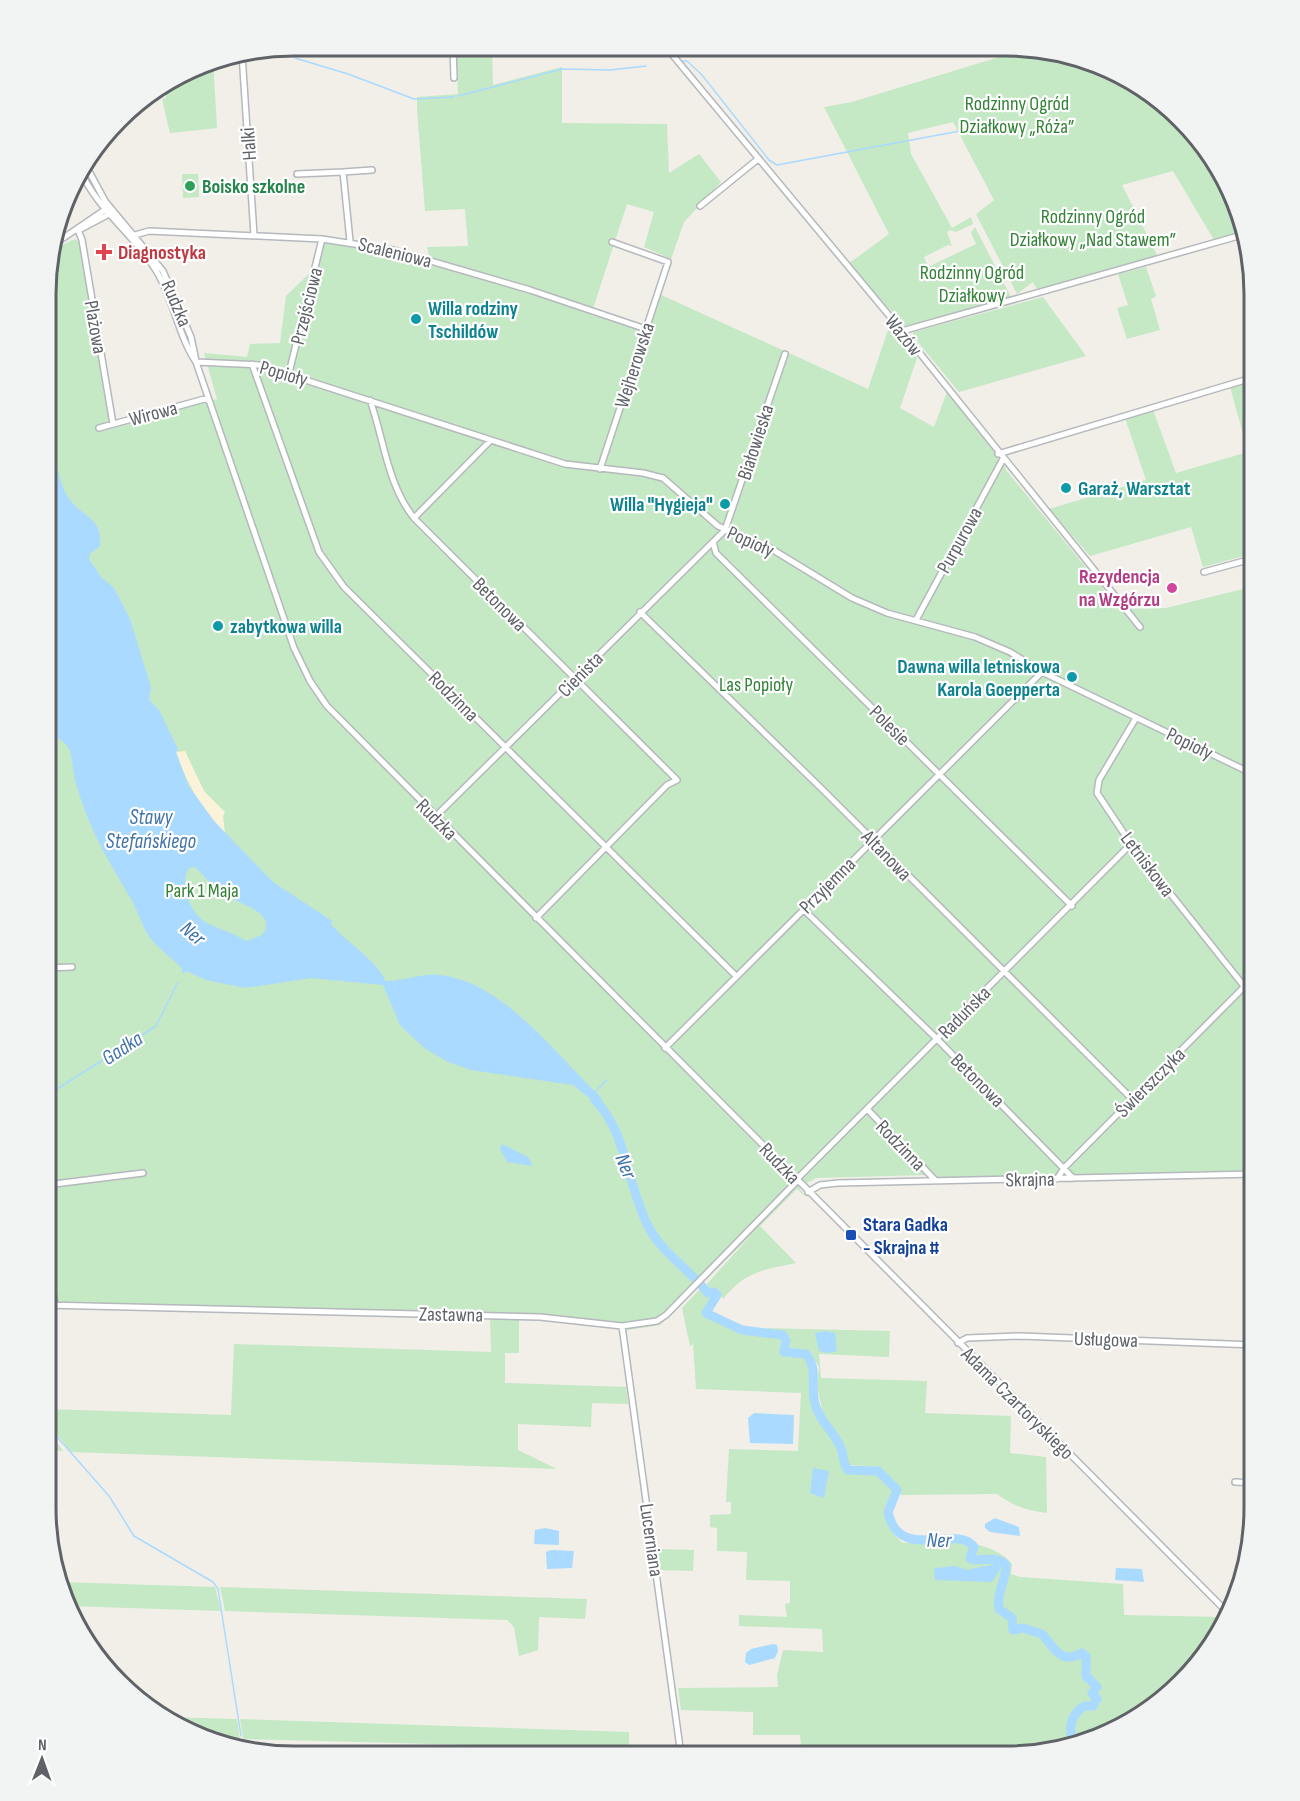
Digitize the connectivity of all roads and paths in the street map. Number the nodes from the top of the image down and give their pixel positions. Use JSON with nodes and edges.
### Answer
{"nodes":[{"id":1,"x":453,"y":56,"type":"edge"},
{"id":2,"x":673,"y":56,"type":"edge"},
{"id":3,"x":242,"y":61,"type":"edge"},
{"id":4,"x":454,"y":78,"type":"dead end"},
{"id":5,"x":758,"y":159,"type":"junction"},
{"id":6,"x":372,"y":170,"type":"dead end"},
{"id":7,"x":89,"y":171,"type":"edge"},
{"id":8,"x":343,"y":172,"type":"junction"},
{"id":9,"x":297,"y":174,"type":"dead end"},
{"id":10,"x":85,"y":177,"type":"edge"},
{"id":11,"x":699,"y":206,"type":"dead end"},
{"id":12,"x":109,"y":211,"type":"junction"},
{"id":13,"x":78,"y":230,"type":"junction"},
{"id":14,"x":135,"y":235,"type":"junction"},
{"id":15,"x":254,"y":235,"type":"junction"},
{"id":16,"x":1237,"y":236,"type":"edge"},
{"id":17,"x":62,"y":239,"type":"edge"},
{"id":18,"x":322,"y":239,"type":"junction"},
{"id":19,"x":350,"y":241,"type":"junction"},
{"id":20,"x":612,"y":242,"type":"dead end"},
{"id":21,"x":646,"y":329,"type":"junction"},
{"id":22,"x":902,"y":331,"type":"junction"},
{"id":23,"x":785,"y":354,"type":"dead end"},
{"id":24,"x":196,"y":362,"type":"junction"},
{"id":25,"x":252,"y":364,"type":"junction"},
{"id":26,"x":290,"y":373,"type":"junction"},
{"id":27,"x":1244,"y":380,"type":"edge"},
{"id":28,"x":208,"y":398,"type":"junction"},
{"id":29,"x":370,"y":400,"type":"junction"},
{"id":30,"x":113,"y":424,"type":"junction"},
{"id":31,"x":99,"y":428,"type":"dead end"},
{"id":32,"x":490,"y":441,"type":"junction"},
{"id":33,"x":998,"y":454,"type":"junction"},
{"id":34,"x":1003,"y":459,"type":"junction"},
{"id":35,"x":600,"y":469,"type":"junction"},
{"id":36,"x":414,"y":518,"type":"junction"},
{"id":37,"x":725,"y":530,"type":"junction"},
{"id":38,"x":713,"y":542,"type":"junction"},
{"id":39,"x":1244,"y":561,"type":"edge"},
{"id":40,"x":1204,"y":572,"type":"dead end"},
{"id":41,"x":640,"y":612,"type":"junction"},
{"id":42,"x":915,"y":620,"type":"junction"},
{"id":43,"x":1140,"y":627,"type":"dead end"},
{"id":44,"x":1042,"y":672,"type":"junction"},
{"id":45,"x":575,"y":679,"type":"junction"},
{"id":46,"x":1136,"y":718,"type":"junction"},
{"id":47,"x":506,"y":748,"type":"junction"},
{"id":48,"x":1244,"y":770,"type":"edge"},
{"id":49,"x":939,"y":775,"type":"junction"},
{"id":50,"x":435,"y":817,"type":"junction"},
{"id":51,"x":873,"y":840,"type":"junction"},
{"id":52,"x":1131,"y":844,"type":"junction"},
{"id":53,"x":606,"y":846,"type":"junction"},
{"id":54,"x":1072,"y":906,"type":"junction"},
{"id":55,"x":803,"y":909,"type":"junction"},
{"id":56,"x":536,"y":918,"type":"junction"},
{"id":57,"x":72,"y":967,"type":"dead end"},
{"id":58,"x":56,"y":968,"type":"edge"},
{"id":59,"x":1004,"y":971,"type":"junction"},
{"id":60,"x":736,"y":975,"type":"junction"},
{"id":61,"x":1244,"y":987,"type":"joint"},
{"id":62,"x":937,"y":1039,"type":"junction"},
{"id":63,"x":665,"y":1048,"type":"junction"},
{"id":64,"x":1132,"y":1099,"type":"junction"},
{"id":65,"x":868,"y":1110,"type":"junction"},
{"id":66,"x":1064,"y":1168,"type":"junction"},
{"id":67,"x":143,"y":1173,"type":"dead end"},
{"id":68,"x":1244,"y":1174,"type":"edge"},
{"id":69,"x":1073,"y":1178,"type":"junction"},
{"id":70,"x":1057,"y":1179,"type":"junction"},
{"id":71,"x":797,"y":1180,"type":"junction"},
{"id":72,"x":935,"y":1181,"type":"junction"},
{"id":73,"x":56,"y":1184,"type":"edge"},
{"id":74,"x":808,"y":1192,"type":"junction"},
{"id":75,"x":56,"y":1304,"type":"edge"},
{"id":76,"x":622,"y":1326,"type":"junction"},
{"id":77,"x":958,"y":1342,"type":"junction"},
{"id":78,"x":1244,"y":1345,"type":"edge"},
{"id":79,"x":1235,"y":1482,"type":"dead end"},
{"id":80,"x":1244,"y":1482,"type":"edge"},
{"id":81,"x":1222,"y":1607,"type":"edge"},
{"id":82,"x":680,"y":1746,"type":"edge"}],
"edges":[{"from":1,"to":4,"type":"street"},
{"from":2,"to":5,"type":"street","name":"Wazów"},
{"from":3,"to":15,"type":"street","name":"Halki"},
{"from":5,"to":11,"type":"street"},
{"from":5,"to":22,"type":"street","name":"Wazów"},
{"from":6,"to":8,"type":"street"},
{"from":7,"to":12,"type":"street","name":"Rudzka"},
{"from":8,"to":9,"type":"street"},
{"from":8,"to":19,"type":"street"},
{"from":10,"to":12,"type":"street","name":"Rudzka"},
{"from":12,"to":13,"type":"street"},
{"from":12,"to":14,"type":"street","name":"Rudzka"},
{"from":12,"to":24,"type":"street","name":"Rudzka"},
{"from":13,"to":17,"type":"street"},
{"from":13,"to":30,"type":"street","name":"Plażowa"},
{"from":14,"to":15,"type":"street","name":"Scaleniowa"},
{"from":14,"to":24,"type":"street","name":"Rudzka"},
{"from":15,"to":18,"type":"street","name":"Scaleniowa"},
{"from":16,"to":22,"type":"street"},
{"from":18,"to":19,"type":"street","name":"Scaleniowa"},
{"from":18,"to":26,"type":"street","name":"Przejściowa"},
{"from":19,"to":21,"type":"street","name":"Scaleniowa"},
{"from":20,"to":21,"type":"street","name":"Wejherowska"},
{"from":21,"to":35,"type":"street","name":"Wejherowska"},
{"from":22,"to":33,"type":"street","name":"Wazów"},
{"from":23,"to":37,"type":"street","name":"Białowieska"},
{"from":24,"to":25,"type":"street","name":"Popioły"},
{"from":24,"to":28,"type":"street","name":"Rudzka"},
{"from":25,"to":26,"type":"street","name":"Popioły"},
{"from":25,"to":47,"type":"street","name":"Rodzinna"},
{"from":26,"to":29,"type":"street","name":"Popioły"},
{"from":27,"to":33,"type":"street"},
{"from":28,"to":30,"type":"street","name":"Wirowa"},
{"from":28,"to":50,"type":"street","name":"Rudzka"},
{"from":29,"to":32,"type":"street","name":"Popioły"},
{"from":29,"to":36,"type":"street","name":"Betonowa"},
{"from":30,"to":31,"type":"street","name":"Wirowa"},
{"from":32,"to":35,"type":"street","name":"Popioły"},
{"from":32,"to":36,"type":"street"},
{"from":33,"to":34,"type":"street","name":"Wazów"},
{"from":34,"to":42,"type":"street","name":"Purpurowa"},
{"from":34,"to":43,"type":"street","name":"Wazów"},
{"from":35,"to":37,"type":"street","name":"Popioły"},
{"from":36,"to":45,"type":"street","name":"Betonowa"},
{"from":37,"to":38,"type":"street","name":"Cienista"},
{"from":37,"to":42,"type":"street","name":"Popioły"},
{"from":38,"to":41,"type":"street","name":"Cienista"},
{"from":38,"to":49,"type":"street","name":"Polesie"},
{"from":39,"to":40,"type":"street"},
{"from":41,"to":45,"type":"street","name":"Cienista"},
{"from":41,"to":51,"type":"street","name":"Altanowa"},
{"from":42,"to":44,"type":"street","name":"Popioły"},
{"from":44,"to":46,"type":"street","name":"Popioły"},
{"from":44,"to":49,"type":"street","name":"Przyjemna"},
{"from":45,"to":47,"type":"street","name":"Cienista"},
{"from":45,"to":53,"type":"street","name":"Betonowa"},
{"from":46,"to":48,"type":"street","name":"Popioły"},
{"from":46,"to":52,"type":"street","name":"Letniskowa"},
{"from":47,"to":50,"type":"street","name":"Cienista"},
{"from":47,"to":53,"type":"street","name":"Rodzinna"},
{"from":49,"to":51,"type":"street","name":"Przyjemna"},
{"from":49,"to":54,"type":"street","name":"Polesie"},
{"from":50,"to":56,"type":"street","name":"Rudzka"},
{"from":51,"to":55,"type":"street","name":"Przyjemna"},
{"from":51,"to":59,"type":"street","name":"Altanowa"},
{"from":52,"to":54,"type":"street","name":"Raduńska"},
{"from":52,"to":61,"type":"street","name":"Letniskowa"},
{"from":53,"to":56,"type":"street"},
{"from":53,"to":60,"type":"street","name":"Rodzinna"},
{"from":54,"to":59,"type":"street","name":"Raduńska"},
{"from":55,"to":60,"type":"street","name":"Przyjemna"},
{"from":55,"to":62,"type":"street","name":"Betonowa"},
{"from":56,"to":63,"type":"street","name":"Rudzka"},
{"from":57,"to":58,"type":"street"},
{"from":59,"to":62,"type":"street","name":"Raduńska"},
{"from":59,"to":64,"type":"street","name":"Altanowa"},
{"from":60,"to":63,"type":"street","name":"Przyjemna"},
{"from":61,"to":64,"type":"street","name":"Świerszczyka"},
{"from":62,"to":65,"type":"street","name":"Raduńska"},
{"from":62,"to":66,"type":"street","name":"Betonowa"},
{"from":63,"to":71,"type":"street","name":"Rudzka"},
{"from":64,"to":66,"type":"street","name":"Świerszczyka"},
{"from":65,"to":71,"type":"street","name":"Raduńska"},
{"from":65,"to":72,"type":"street","name":"Rodzinna"},
{"from":66,"to":69,"type":"street","name":"Betonowa"},
{"from":66,"to":70,"type":"street","name":"Świerszczyka"},
{"from":67,"to":73,"type":"street"},
{"from":68,"to":69,"type":"street","name":"Skrajna"},
{"from":69,"to":70,"type":"street","name":"Skrajna"},
{"from":70,"to":72,"type":"street","name":"Skrajna"},
{"from":71,"to":74,"type":"street","name":"Rudzka"},
{"from":71,"to":76,"type":"street","name":"Zastawna"},
{"from":72,"to":74,"type":"street","name":"Skrajna"},
{"from":74,"to":77,"type":"street","name":"Adama Czartoryskiego"},
{"from":75,"to":76,"type":"street","name":"Zastawna"},
{"from":76,"to":82,"type":"street","name":"Lucerniana"},
{"from":77,"to":78,"type":"street","name":"Usługowa"},
{"from":77,"to":81,"type":"street","name":"Adama Czartoryskiego"},
{"from":79,"to":80,"type":"street"}]}
